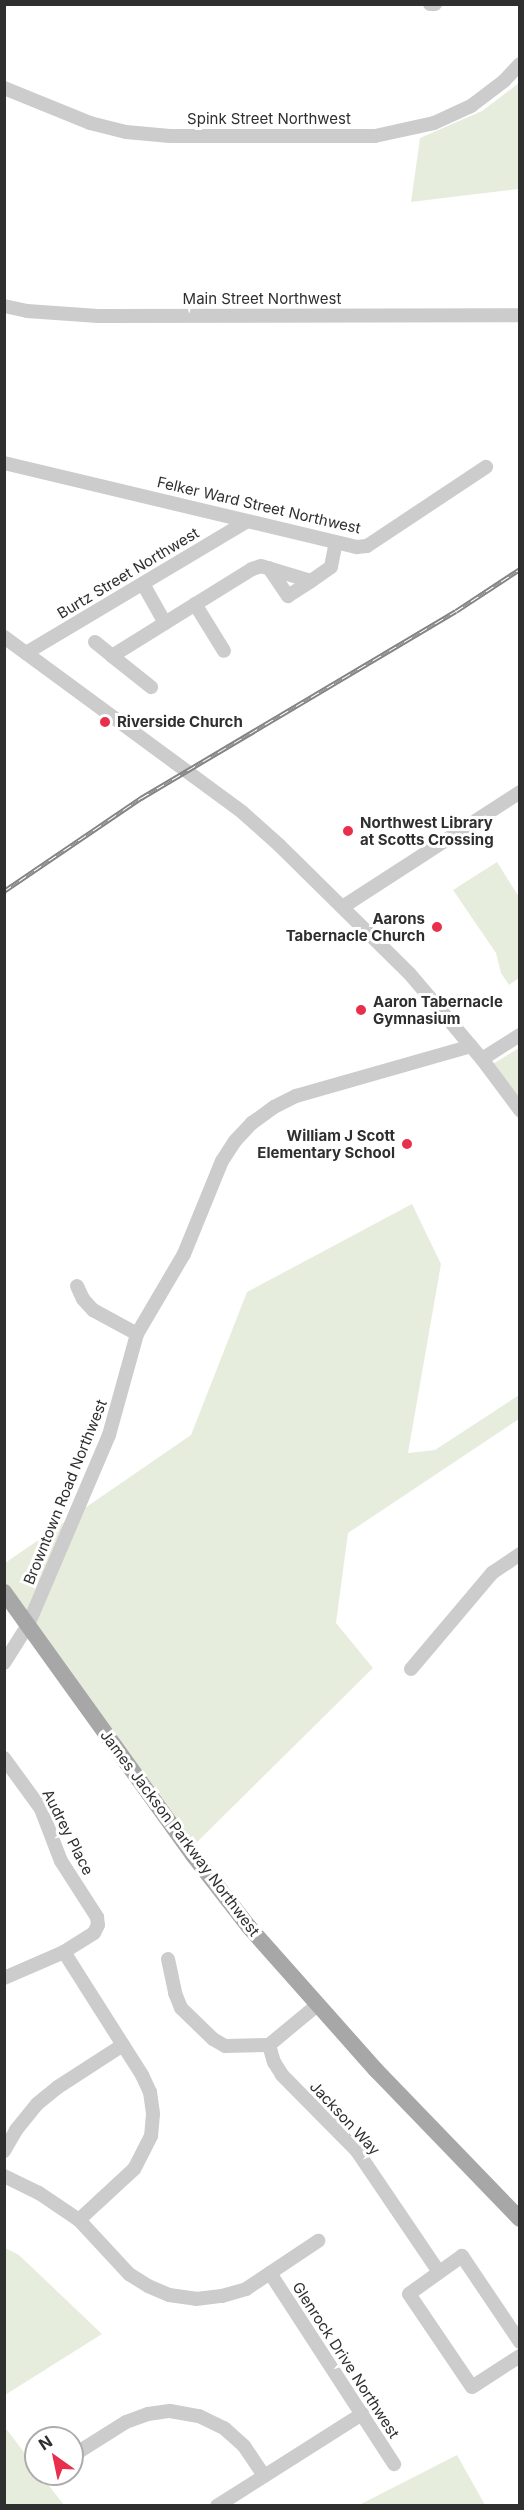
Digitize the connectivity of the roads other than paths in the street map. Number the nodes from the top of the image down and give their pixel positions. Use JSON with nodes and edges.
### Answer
{"nodes":[{"id":1,"x":430,"y":4,"type":"edge"},
{"id":2,"x":435,"y":4,"type":"edge"},
{"id":3,"x":519,"y":64,"type":"edge"},
{"id":4,"x":4,"y":88,"type":"edge"},
{"id":5,"x":4,"y":306,"type":"edge"},
{"id":6,"x":519,"y":315,"type":"edge"},
{"id":7,"x":4,"y":463,"type":"edge"},
{"id":8,"x":486,"y":467,"type":"dead end"},
{"id":9,"x":247,"y":521,"type":"junction"},
{"id":10,"x":336,"y":542,"type":"junction"},
{"id":11,"x":268,"y":568,"type":"junction"},
{"id":12,"x":310,"y":581,"type":"junction"},
{"id":13,"x":143,"y":584,"type":"junction"},
{"id":14,"x":195,"y":604,"type":"junction"},
{"id":15,"x":165,"y":623,"type":"junction"},
{"id":16,"x":4,"y":637,"type":"edge"},
{"id":17,"x":95,"y":642,"type":"dead end"},
{"id":18,"x":224,"y":651,"type":"dead end"},
{"id":19,"x":26,"y":653,"type":"junction"},
{"id":20,"x":112,"y":656,"type":"junction"},
{"id":21,"x":151,"y":687,"type":"dead end"},
{"id":22,"x":519,"y":792,"type":"edge"},
{"id":23,"x":344,"y":906,"type":"junction"},
{"id":24,"x":519,"y":1035,"type":"edge"},
{"id":25,"x":471,"y":1046,"type":"junction"},
{"id":26,"x":482,"y":1059,"type":"junction"},
{"id":27,"x":519,"y":1110,"type":"edge"},
{"id":28,"x":77,"y":1286,"type":"dead end"},
{"id":29,"x":137,"y":1334,"type":"junction"},
{"id":30,"x":519,"y":1554,"type":"edge"},
{"id":31,"x":4,"y":1592,"type":"edge"},
{"id":32,"x":28,"y":1625,"type":"junction"},
{"id":33,"x":4,"y":1663,"type":"edge"},
{"id":34,"x":411,"y":1669,"type":"dead end"},
{"id":35,"x":4,"y":1758,"type":"edge"},
{"id":36,"x":64,"y":1952,"type":"junction"},
{"id":37,"x":168,"y":1959,"type":"dead end"},
{"id":38,"x":4,"y":1978,"type":"edge"},
{"id":39,"x":316,"y":2006,"type":"junction"},
{"id":40,"x":123,"y":2045,"type":"junction"},
{"id":41,"x":269,"y":2045,"type":"junction"},
{"id":42,"x":4,"y":2151,"type":"edge"},
{"id":43,"x":4,"y":2176,"type":"edge"},
{"id":44,"x":519,"y":2219,"type":"edge"},
{"id":45,"x":79,"y":2220,"type":"junction"},
{"id":46,"x":318,"y":2241,"type":"dead end"},
{"id":47,"x":439,"y":2272,"type":"junction"},
{"id":48,"x":270,"y":2273,"type":"junction"},
{"id":49,"x":519,"y":2342,"type":"edge"},
{"id":50,"x":519,"y":2356,"type":"edge"},
{"id":51,"x":362,"y":2414,"type":"junction"},
{"id":52,"x":84,"y":2448,"type":"edge"},
{"id":53,"x":394,"y":2464,"type":"dead end"},
{"id":54,"x":264,"y":2476,"type":"junction"},
{"id":55,"x":217,"y":2505,"type":"edge"}],
"edges":[{"from":1,"to":2,"type":"street"},
{"from":3,"to":4,"type":"street","name":"Spink Street Northwest"},
{"from":5,"to":6,"type":"street","name":"Main Street Northwest"},
{"from":7,"to":9,"type":"street","name":"Felker Ward Street Northwest"},
{"from":8,"to":10,"type":"street","name":"Felker Ward Street Northwest"},
{"from":9,"to":10,"type":"street","name":"Felker Ward Street Northwest"},
{"from":9,"to":13,"type":"street","name":"Burtz Street Northwest"},
{"from":10,"to":12,"type":"street"},
{"from":11,"to":12,"type":"street"},
{"from":11,"to":12,"type":"street"},
{"from":11,"to":14,"type":"street"},
{"from":13,"to":15,"type":"street"},
{"from":13,"to":19,"type":"street","name":"Burtz Street Northwest"},
{"from":14,"to":15,"type":"street"},
{"from":14,"to":18,"type":"street"},
{"from":15,"to":20,"type":"street"},
{"from":16,"to":19,"type":"street"},
{"from":17,"to":20,"type":"street"},
{"from":19,"to":23,"type":"street"},
{"from":20,"to":21,"type":"street"},
{"from":22,"to":23,"type":"street"},
{"from":23,"to":25,"type":"street"},
{"from":24,"to":26,"type":"street"},
{"from":25,"to":26,"type":"street"},
{"from":25,"to":29,"type":"street","name":"Browntown Road Northwest"},
{"from":26,"to":27,"type":"street"},
{"from":28,"to":29,"type":"street"},
{"from":29,"to":32,"type":"street","name":"Browntown Road Northwest"},
{"from":30,"to":34,"type":"street"},
{"from":31,"to":32,"type":"main road","name":"James Jackson Parkway Northwest"},
{"from":32,"to":33,"type":"street","name":"Browntown Road Northwest"},
{"from":32,"to":39,"type":"main road","name":"James Jackson Parkway Northwest"},
{"from":35,"to":36,"type":"street","name":"Audrey Place"},
{"from":36,"to":38,"type":"street"},
{"from":36,"to":40,"type":"street"},
{"from":37,"to":41,"type":"street"},
{"from":39,"to":41,"type":"street"},
{"from":39,"to":44,"type":"main road","name":"James Jackson Parkway Northwest"},
{"from":40,"to":42,"type":"street"},
{"from":40,"to":45,"type":"street"},
{"from":41,"to":47,"type":"street","name":"Jackson Way"},
{"from":43,"to":45,"type":"street"},
{"from":45,"to":48,"type":"street"},
{"from":46,"to":48,"type":"street"},
{"from":47,"to":49,"type":"street"},
{"from":47,"to":50,"type":"street"},
{"from":48,"to":51,"type":"street","name":"Glenrock Drive Northwest"},
{"from":51,"to":53,"type":"street","name":"Glenrock Drive Northwest"},
{"from":51,"to":54,"type":"street"},
{"from":52,"to":54,"type":"street"},
{"from":54,"to":55,"type":"street"}]}
